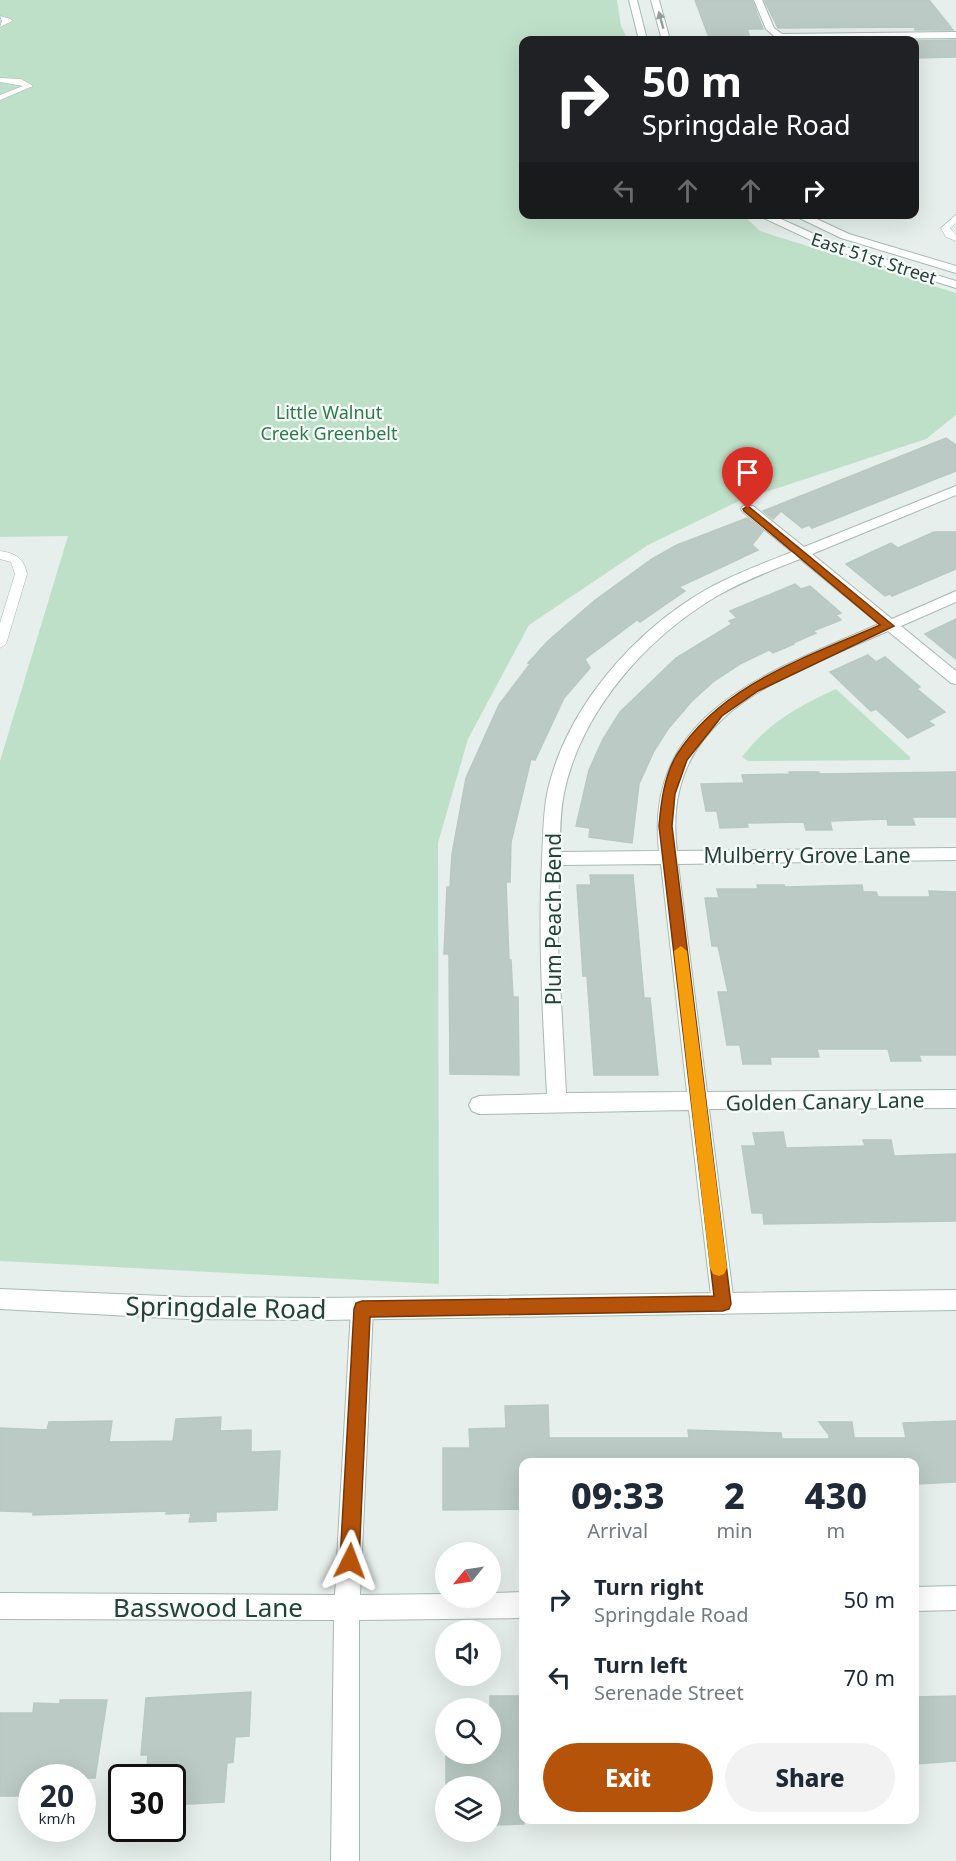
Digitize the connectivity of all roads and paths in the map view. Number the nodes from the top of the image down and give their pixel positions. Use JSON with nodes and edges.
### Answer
{"nodes":[{"id":1,"x":633,"y":0,"type":"edge"},
{"id":2,"x":655,"y":0,"type":"edge"},
{"id":3,"x":758,"y":0,"type":"edge"},
{"id":4,"x":0,"y":18,"type":"edge"},
{"id":5,"x":0,"y":25,"type":"edge"},
{"id":6,"x":956,"y":35,"type":"edge"},
{"id":7,"x":642,"y":36,"type":"edge"},
{"id":8,"x":665,"y":36,"type":"edge"},
{"id":9,"x":774,"y":36,"type":"edge"},
{"id":10,"x":919,"y":36,"type":"edge"},
{"id":11,"x":0,"y":80,"type":"edge"},
{"id":12,"x":0,"y":98,"type":"edge"},
{"id":13,"x":956,"y":218,"type":"edge"},
{"id":14,"x":771,"y":219,"type":"edge"},
{"id":15,"x":807,"y":219,"type":"edge"},
{"id":16,"x":956,"y":238,"type":"edge"},
{"id":17,"x":956,"y":270,"type":"edge"},
{"id":18,"x":956,"y":285,"type":"edge"},
{"id":19,"x":956,"y":490,"type":"edge"},
{"id":20,"x":748,"y":509,"type":"dead end"},
{"id":21,"x":802,"y":553,"type":"junction"},
{"id":22,"x":0,"y":555,"type":"edge"},
{"id":23,"x":956,"y":596,"type":"edge"},
{"id":24,"x":888,"y":626,"type":"junction"},
{"id":25,"x":0,"y":644,"type":"edge"},
{"id":26,"x":956,"y":679,"type":"edge"},
{"id":27,"x":956,"y":854,"type":"edge"},
{"id":28,"x":669,"y":856,"type":"junction"},
{"id":29,"x":550,"y":859,"type":"junction"},
{"id":30,"x":956,"y":1099,"type":"edge"},
{"id":31,"x":557,"y":1102,"type":"junction"},
{"id":32,"x":700,"y":1102,"type":"junction"},
{"id":33,"x":479,"y":1104,"type":"dead end"},
{"id":34,"x":0,"y":1299,"type":"edge"},
{"id":35,"x":956,"y":1300,"type":"edge"},
{"id":36,"x":723,"y":1304,"type":"junction"},
{"id":37,"x":362,"y":1309,"type":"junction"},
{"id":38,"x":956,"y":1598,"type":"edge"},
{"id":39,"x":919,"y":1599,"type":"edge"},
{"id":40,"x":519,"y":1605,"type":"edge"},
{"id":41,"x":0,"y":1606,"type":"edge"},
{"id":42,"x":347,"y":1608,"type":"junction"},
{"id":43,"x":345,"y":1861,"type":"edge"}],
"edges":[{"from":1,"to":7,"type":"street"},
{"from":8,"to":2,"type":"street","one_way":true},
{"from":3,"to":9,"type":"street"},
{"from":4,"to":5,"type":"lane"},
{"from":6,"to":10,"type":"street"},
{"from":11,"to":12,"type":"lane"},
{"from":13,"to":16,"type":"lane"},
{"from":14,"to":18,"type":"street","name":"East 51st Street"},
{"from":15,"to":17,"type":"street","name":"East 51st Street"},
{"from":19,"to":21,"type":"street","name":"Plum Peach Bend"},
{"from":20,"to":21,"type":"street"},
{"from":21,"to":24,"type":"street"},
{"from":21,"to":29,"type":"street","name":"Plum Peach Bend"},
{"from":22,"to":25,"type":"lane"},
{"from":23,"to":24,"type":"street"},
{"from":24,"to":26,"type":"street"},
{"from":24,"to":28,"type":"street"},
{"from":27,"to":28,"type":"street","name":"Mulberry Grove Lane"},
{"from":28,"to":29,"type":"street","name":"Mulberry Grove Lane"},
{"from":28,"to":32,"type":"street"},
{"from":29,"to":31,"type":"street","name":"Plum Peach Bend"},
{"from":30,"to":32,"type":"street","name":"Golden Canary Lane"},
{"from":31,"to":32,"type":"street","name":"Golden Canary Lane"},
{"from":31,"to":33,"type":"street","name":"Golden Canary Lane"},
{"from":32,"to":36,"type":"street"},
{"from":34,"to":37,"type":"street","name":"Springdale Road"},
{"from":35,"to":36,"type":"street","name":"Springdale Road"},
{"from":36,"to":37,"type":"street","name":"Springdale Road"},
{"from":37,"to":42,"type":"street"},
{"from":38,"to":39,"type":"street"},
{"from":40,"to":42,"type":"street","name":"Basswood Lane"},
{"from":41,"to":42,"type":"street","name":"Basswood Lane"},
{"from":42,"to":43,"type":"street"}]}
